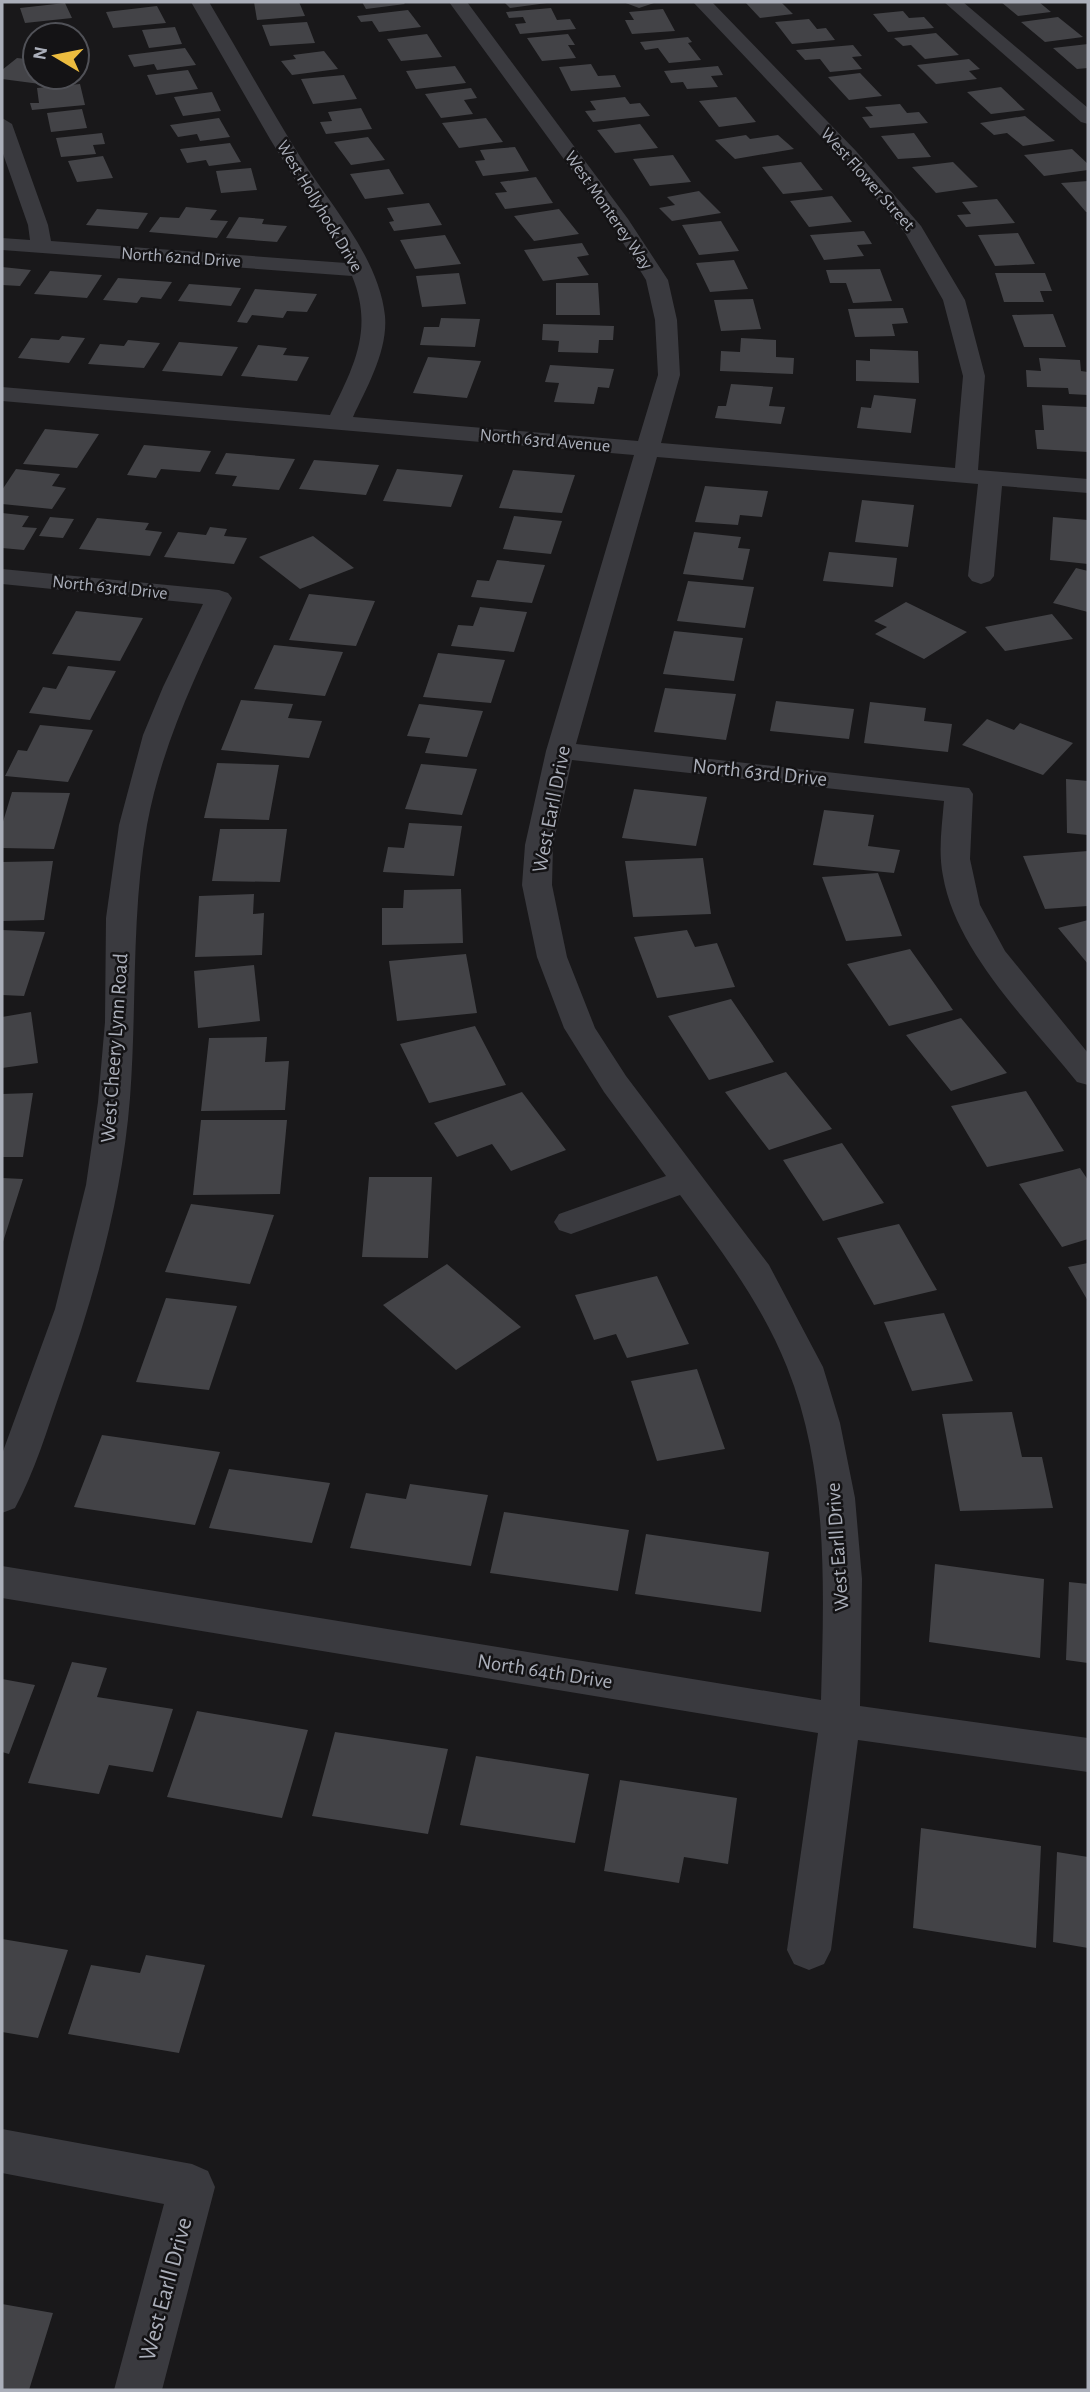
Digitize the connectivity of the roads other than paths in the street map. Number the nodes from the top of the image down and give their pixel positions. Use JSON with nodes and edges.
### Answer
{"nodes":[{"id":1,"x":200,"y":2,"type":"edge"},
{"id":2,"x":458,"y":2,"type":"edge"},
{"id":3,"x":702,"y":2,"type":"edge"},
{"id":4,"x":953,"y":2,"type":"edge"},
{"id":5,"x":1088,"y":118,"type":"edge"},
{"id":6,"x":2,"y":124,"type":"edge"},
{"id":7,"x":2,"y":244,"type":"edge"},
{"id":8,"x":41,"y":247,"type":"junction"},
{"id":9,"x":361,"y":270,"type":"junction"},
{"id":10,"x":3,"y":396,"type":"edge"},
{"id":11,"x":338,"y":423,"type":"junction"},
{"id":12,"x":646,"y":449,"type":"junction"},
{"id":13,"x":966,"y":475,"type":"junction"},
{"id":14,"x":991,"y":477,"type":"junction"},
{"id":15,"x":1088,"y":486,"type":"edge"},
{"id":16,"x":2,"y":576,"type":"edge"},
{"id":17,"x":981,"y":576,"type":"dead end"},
{"id":18,"x":219,"y":598,"type":"joint"},
{"id":19,"x":560,"y":751,"type":"junction"},
{"id":20,"x":1088,"y":1074,"type":"edge"},
{"id":21,"x":689,"y":1180,"type":"junction"},
{"id":22,"x":570,"y":1222,"type":"dead end"},
{"id":23,"x":2,"y":1498,"type":"edge"},
{"id":24,"x":2,"y":1582,"type":"edge"},
{"id":25,"x":840,"y":1720,"type":"junction"},
{"id":26,"x":1088,"y":1755,"type":"edge"},
{"id":27,"x":809,"y":1950,"type":"dead end"},
{"id":28,"x":2,"y":2151,"type":"edge"},
{"id":29,"x":138,"y":2390,"type":"edge"}],
"edges":[{"from":1,"to":9,"type":"street","name":"West Hollyhock Drive"},
{"from":2,"to":12,"type":"street","name":"West Monterey Way"},
{"from":3,"to":13,"type":"street","name":"West Flower Street"},
{"from":4,"to":5,"type":"street"},
{"from":6,"to":8,"type":"street"},
{"from":7,"to":8,"type":"street","name":"North 62nd Drive"},
{"from":8,"to":9,"type":"street","name":"North 62nd Drive"},
{"from":9,"to":11,"type":"street","name":"West Hollyhock Drive"},
{"from":10,"to":11,"type":"street","name":"North 63rd Avenue"},
{"from":11,"to":12,"type":"street","name":"North 63rd Avenue"},
{"from":12,"to":13,"type":"street","name":"North 63rd Avenue"},
{"from":12,"to":19,"type":"street","name":"West Earll Drive"},
{"from":13,"to":14,"type":"street","name":"North 63rd Avenue"},
{"from":14,"to":15,"type":"street","name":"North 63rd Avenue"},
{"from":14,"to":17,"type":"street"},
{"from":16,"to":18,"type":"street","name":"North 63rd Drive"},
{"from":18,"to":23,"type":"street","name":"West Cheery Lynn Road"},
{"from":19,"to":20,"type":"street","name":"North 63rd Drive"},
{"from":19,"to":21,"type":"street","name":"West Earll Drive"},
{"from":21,"to":22,"type":"street"},
{"from":21,"to":25,"type":"street","name":"West Earll Drive"},
{"from":24,"to":25,"type":"street","name":"North 64th Drive"},
{"from":25,"to":26,"type":"street","name":"North 64th Drive"},
{"from":25,"to":27,"type":"street","name":"West Earll Drive"},
{"from":28,"to":29,"type":"street","name":"West Earll Drive"}]}
